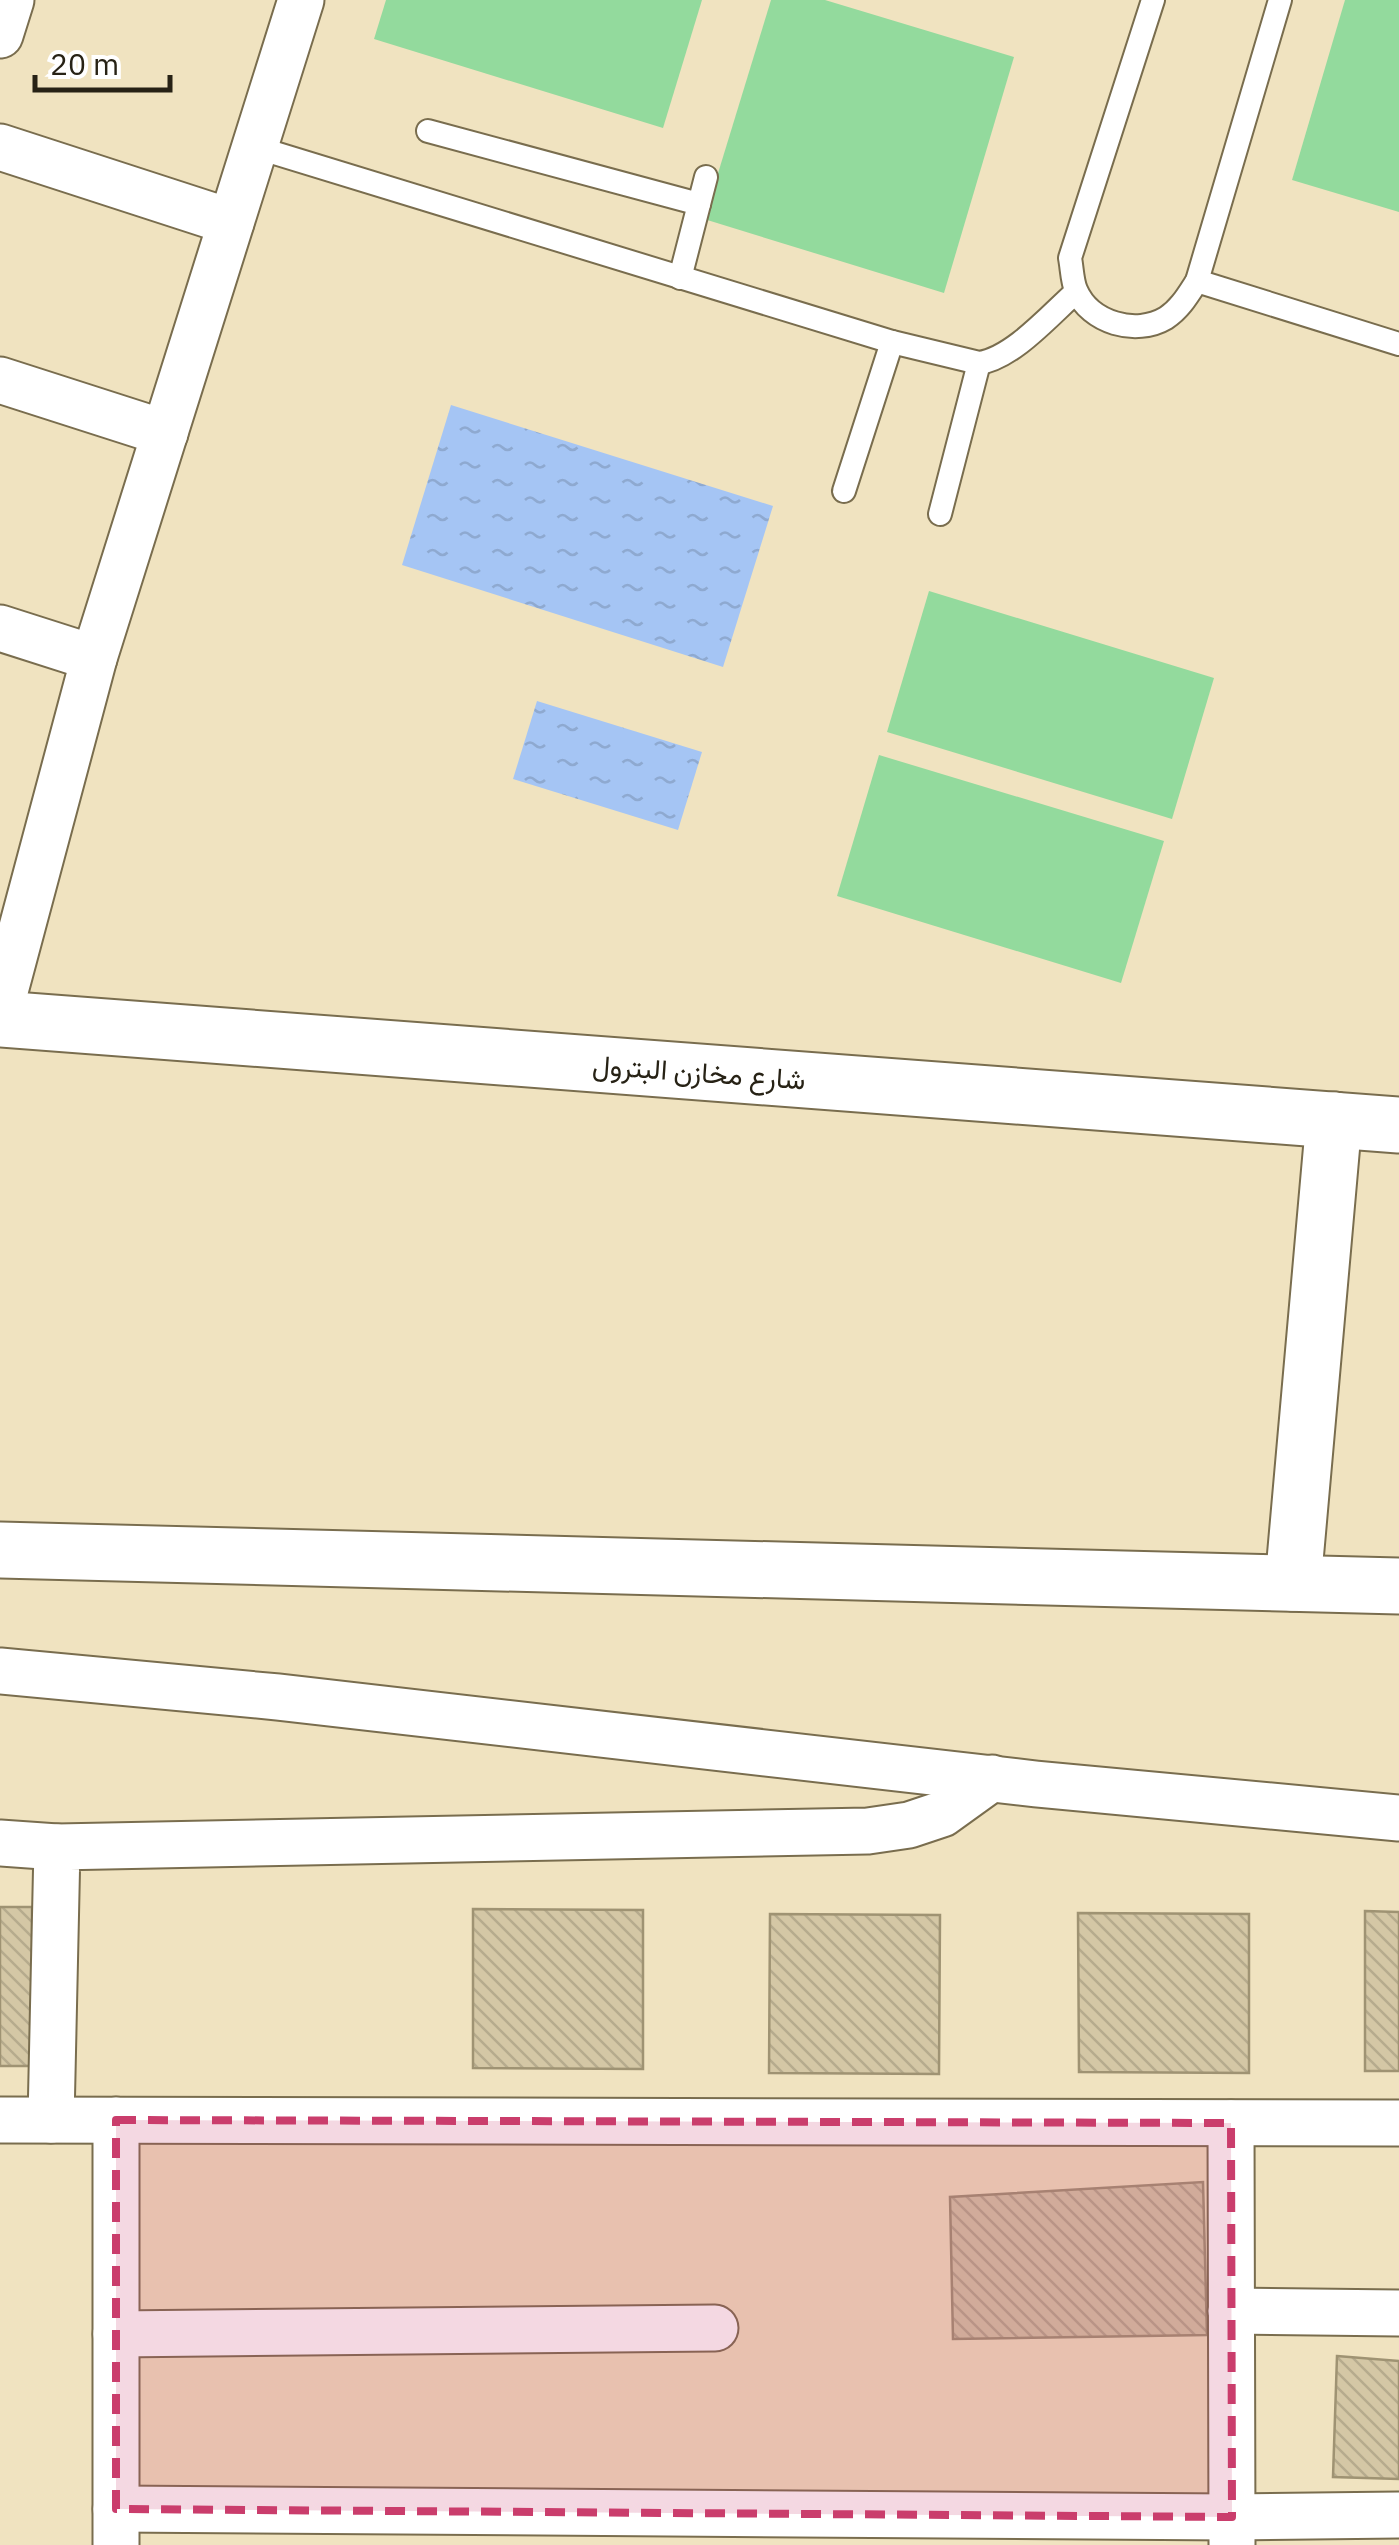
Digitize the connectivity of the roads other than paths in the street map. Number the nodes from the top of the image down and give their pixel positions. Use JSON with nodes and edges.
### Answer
{"nodes":[{"id":1,"x":12,"y":0,"type":"edge"},
{"id":2,"x":299,"y":0,"type":"edge"},
{"id":3,"x":1154,"y":0,"type":"edge"},
{"id":4,"x":1280,"y":0,"type":"edge"},
{"id":5,"x":0,"y":35,"type":"edge"},
{"id":6,"x":428,"y":132,"type":"dead end"},
{"id":7,"x":0,"y":146,"type":"edge"},
{"id":8,"x":254,"y":147,"type":"junction"},
{"id":9,"x":706,"y":177,"type":"dead end"},
{"id":10,"x":699,"y":204,"type":"junction"},
{"id":11,"x":231,"y":222,"type":"junction"},
{"id":12,"x":680,"y":278,"type":"junction"},
{"id":13,"x":1197,"y":281,"type":"junction"},
{"id":14,"x":1076,"y":292,"type":"junction"},
{"id":15,"x":892,"y":342,"type":"junction"},
{"id":16,"x":1399,"y":344,"type":"edge"},
{"id":17,"x":979,"y":364,"type":"junction"},
{"id":18,"x":0,"y":380,"type":"edge"},
{"id":19,"x":165,"y":432,"type":"junction"},
{"id":20,"x":844,"y":491,"type":"dead end"},
{"id":21,"x":940,"y":514,"type":"dead end"},
{"id":22,"x":0,"y":628,"type":"edge"},
{"id":23,"x":94,"y":658,"type":"junction"},
{"id":24,"x":0,"y":1010,"type":"edge"},
{"id":25,"x":0,"y":1019,"type":"edge"},
{"id":26,"x":1334,"y":1120,"type":"junction"},
{"id":27,"x":1399,"y":1125,"type":"edge"},
{"id":28,"x":0,"y":1550,"type":"edge"},
{"id":29,"x":1294,"y":1583,"type":"junction"},
{"id":30,"x":1399,"y":1586,"type":"edge"},
{"id":31,"x":0,"y":1671,"type":"edge"},
{"id":32,"x":992,"y":1778,"type":"junction"},
{"id":33,"x":1399,"y":1818,"type":"edge"},
{"id":34,"x":0,"y":1843,"type":"edge"},
{"id":35,"x":57,"y":1847,"type":"junction"},
{"id":36,"x":0,"y":2120,"type":"edge"},
{"id":37,"x":51,"y":2120,"type":"junction"},
{"id":38,"x":116,"y":2120,"type":"junction"},
{"id":39,"x":1230,"y":2122,"type":"junction"},
{"id":40,"x":1399,"y":2123,"type":"edge"},
{"id":41,"x":1231,"y":2312,"type":"junction"},
{"id":42,"x":1399,"y":2313,"type":"edge"},
{"id":43,"x":715,"y":2328,"type":"dead end"},
{"id":44,"x":116,"y":2334,"type":"junction"},
{"id":45,"x":1399,"y":2516,"type":"edge"},
{"id":46,"x":116,"y":2527,"type":"edge"},
{"id":47,"x":874,"y":2530,"type":"edge"},
{"id":48,"x":1232,"y":2531,"type":"edge"}],
"edges":[{"from":1,"to":5,"type":"street"},
{"from":2,"to":8,"type":"street"},
{"from":3,"to":14,"type":"lane"},
{"from":4,"to":13,"type":"lane"},
{"from":6,"to":10,"type":"lane"},
{"from":7,"to":11,"type":"street"},
{"from":8,"to":11,"type":"street"},
{"from":8,"to":12,"type":"lane"},
{"from":9,"to":10,"type":"lane"},
{"from":10,"to":12,"type":"lane"},
{"from":11,"to":19,"type":"street"},
{"from":12,"to":15,"type":"lane"},
{"from":13,"to":14,"type":"lane"},
{"from":13,"to":16,"type":"lane"},
{"from":14,"to":17,"type":"lane"},
{"from":15,"to":17,"type":"lane"},
{"from":15,"to":20,"type":"lane"},
{"from":17,"to":21,"type":"lane"},
{"from":18,"to":19,"type":"street"},
{"from":19,"to":23,"type":"street"},
{"from":22,"to":23,"type":"street"},
{"from":23,"to":24,"type":"street"},
{"from":25,"to":26,"type":"street","name":"شارع مخازن البترول"},
{"from":26,"to":27,"type":"street","name":"شارع مخازن البترول"},
{"from":26,"to":29,"type":"street"},
{"from":28,"to":29,"type":"street"},
{"from":29,"to":30,"type":"street"},
{"from":31,"to":32,"type":"street"},
{"from":32,"to":33,"type":"street"},
{"from":32,"to":35,"type":"street"},
{"from":34,"to":35,"type":"street"},
{"from":35,"to":37,"type":"street"},
{"from":36,"to":37,"type":"street"},
{"from":37,"to":38,"type":"street"},
{"from":38,"to":39,"type":"street"},
{"from":38,"to":44,"type":"street"},
{"from":39,"to":40,"type":"street"},
{"from":39,"to":41,"type":"street"},
{"from":41,"to":42,"type":"street"},
{"from":41,"to":48,"type":"street"},
{"from":43,"to":44,"type":"street"},
{"from":44,"to":46,"type":"street"},
{"from":45,"to":48,"type":"street"},
{"from":46,"to":47,"type":"street"},
{"from":47,"to":48,"type":"street"}]}
